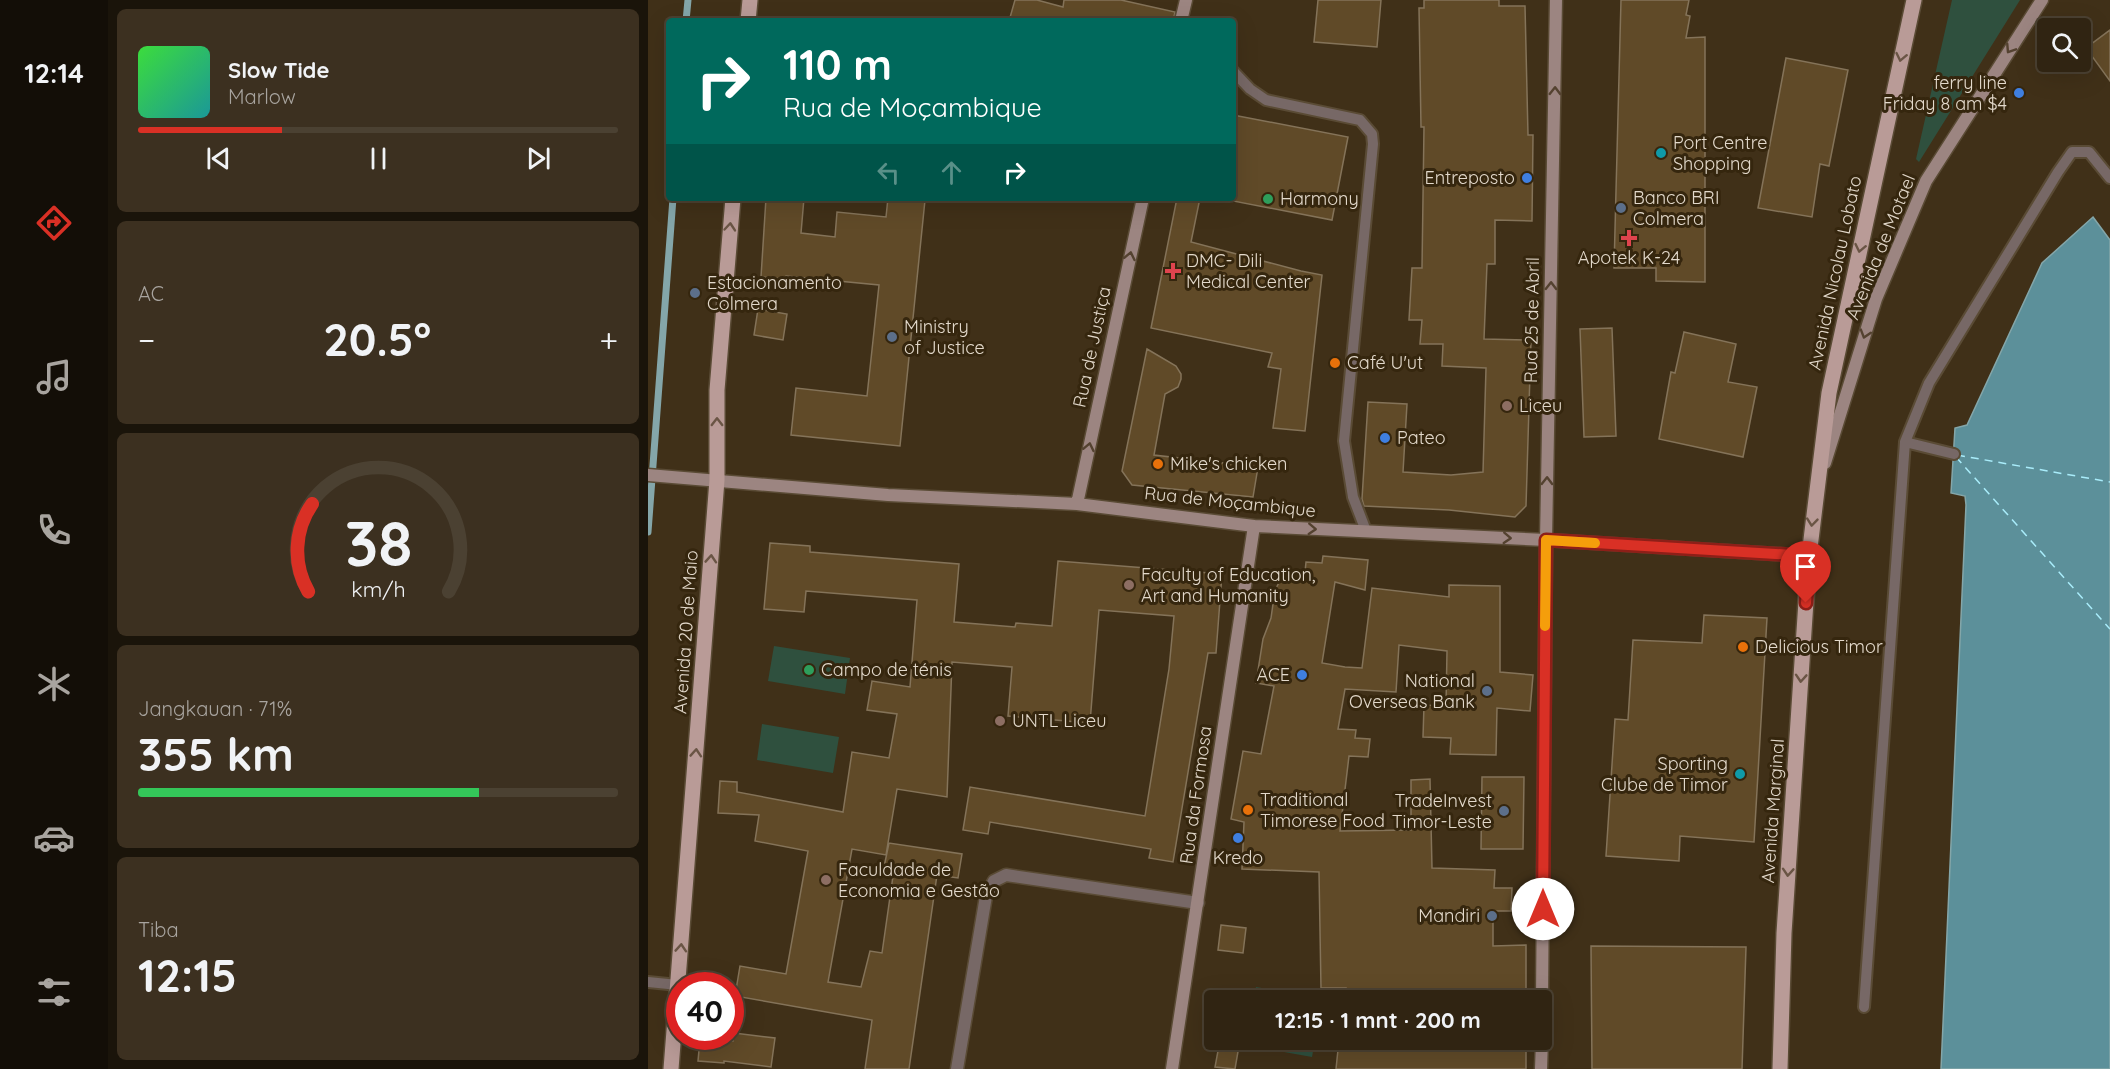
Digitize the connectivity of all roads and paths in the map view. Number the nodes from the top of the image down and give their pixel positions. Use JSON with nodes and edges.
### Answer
{"nodes":[{"id":1,"x":750,"y":0,"type":"edge"},
{"id":2,"x":1186,"y":0,"type":"edge"},
{"id":3,"x":1556,"y":0,"type":"edge"},
{"id":4,"x":1914,"y":0,"type":"edge"},
{"id":5,"x":2042,"y":0,"type":"edge"},
{"id":6,"x":748,"y":18,"type":"edge"},
{"id":7,"x":1182,"y":18,"type":"edge"},
{"id":8,"x":1236,"y":74,"type":"edge"},
{"id":9,"x":2108,"y":170,"type":"edge"},
{"id":10,"x":733,"y":201,"type":"edge"},
{"id":11,"x":1142,"y":201,"type":"edge"},
{"id":12,"x":1905,"y":442,"type":"junction"},
{"id":13,"x":1954,"y":454,"type":"dead end"},
{"id":14,"x":648,"y":475,"type":"edge"},
{"id":15,"x":717,"y":480,"type":"junction"},
{"id":16,"x":1815,"y":496,"type":"junction"},
{"id":17,"x":1077,"y":504,"type":"junction"},
{"id":18,"x":1254,"y":526,"type":"junction"},
{"id":19,"x":1366,"y":531,"type":"junction"},
{"id":20,"x":1546,"y":540,"type":"junction"},
{"id":21,"x":1809,"y":556,"type":"junction"},
{"id":22,"x":1198,"y":903,"type":"junction"},
{"id":23,"x":679,"y":972,"type":"edge"},
{"id":24,"x":648,"y":982,"type":"edge"},
{"id":25,"x":666,"y":984,"type":"edge"},
{"id":26,"x":1542,"y":990,"type":"edge"},
{"id":27,"x":1864,"y":1007,"type":"dead end"},
{"id":28,"x":673,"y":1050,"type":"edge"},
{"id":29,"x":1542,"y":1050,"type":"edge"},
{"id":30,"x":671,"y":1069,"type":"edge"},
{"id":31,"x":957,"y":1069,"type":"edge"},
{"id":32,"x":1172,"y":1069,"type":"edge"},
{"id":33,"x":1541,"y":1069,"type":"edge"},
{"id":34,"x":1779,"y":1069,"type":"edge"}],
"edges":[{"from":1,"to":6,"type":"main road"},
{"from":2,"to":7,"type":"street"},
{"from":20,"to":3,"type":"street","name":"Rua 25 de Abril","one_way":true},
{"from":4,"to":16,"type":"main road","name":"Avenida Nicolau Lobato","one_way":true},
{"from":5,"to":16,"type":"street","name":"Avenida de Motael","one_way":true},
{"from":8,"to":19,"type":"lane"},
{"from":9,"to":12,"type":"lane"},
{"from":15,"to":10,"type":"main road","name":"Avenida 20 de Maio","one_way":true},
{"from":17,"to":11,"type":"street","name":"Rua de Justiça","one_way":true},
{"from":12,"to":13,"type":"lane"},
{"from":12,"to":27,"type":"lane"},
{"from":14,"to":15,"type":"street","name":"Rua de Moçambique"},
{"from":15,"to":17,"type":"street","name":"Rua de Moçambique"},
{"from":23,"to":15,"type":"main road","name":"Avenida 20 de Maio","one_way":true},
{"from":16,"to":21,"type":"main road","name":"Avenida Nicolau Lobato","one_way":true},
{"from":17,"to":18,"type":"street","name":"Rua de Moçambique"},
{"from":18,"to":19,"type":"street","name":"Rua de Moçambique","one_way":true},
{"from":18,"to":22,"type":"street","name":"Rua da Formosa"},
{"from":19,"to":20,"type":"street","name":"Rua de Moçambique","one_way":true},
{"from":20,"to":21,"type":"street","name":"Rua de Moçambique"},
{"from":20,"to":26,"type":"street","name":"Rua 25 de Abril"},
{"from":21,"to":34,"type":"main road","name":"Avenida Marginal","one_way":true},
{"from":22,"to":31,"type":"street"},
{"from":22,"to":32,"type":"street","name":"Rua da Formosa"},
{"from":24,"to":25,"type":"lane"},
{"from":28,"to":30,"type":"main road","name":"Avenida 20 de Maio"},
{"from":29,"to":33,"type":"street"}]}
